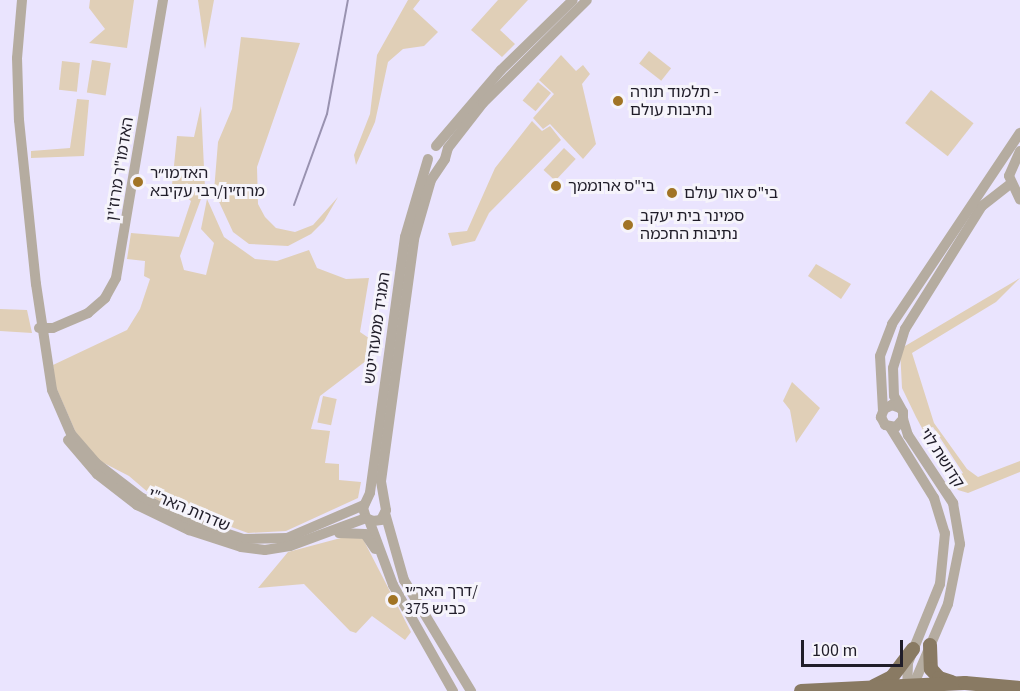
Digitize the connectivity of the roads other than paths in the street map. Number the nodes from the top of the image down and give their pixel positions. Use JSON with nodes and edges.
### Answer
{"nodes":[{"id":1,"x":22,"y":0,"type":"edge"},
{"id":2,"x":163,"y":0,"type":"edge"},
{"id":3,"x":573,"y":0,"type":"edge"},
{"id":4,"x":587,"y":0,"type":"edge"},
{"id":5,"x":1020,"y":133,"type":"edge"},
{"id":6,"x":436,"y":146,"type":"junction"},
{"id":7,"x":1020,"y":151,"type":"edge"},
{"id":8,"x":428,"y":159,"type":"junction"},
{"id":9,"x":444,"y":160,"type":"junction"},
{"id":10,"x":994,"y":177,"type":"junction"},
{"id":11,"x":1006,"y":186,"type":"junction"},
{"id":12,"x":1020,"y":200,"type":"edge"},
{"id":13,"x":41,"y":326,"type":"junction"},
{"id":14,"x":900,"y":408,"type":"junction"},
{"id":15,"x":883,"y":411,"type":"junction"},
{"id":16,"x":903,"y":419,"type":"junction"},
{"id":17,"x":890,"y":427,"type":"junction"},
{"id":18,"x":364,"y":504,"type":"junction"},
{"id":19,"x":385,"y":508,"type":"junction"},
{"id":20,"x":368,"y":519,"type":"junction"},
{"id":21,"x":315,"y":538,"type":"junction"},
{"id":22,"x":386,"y":569,"type":"junction"},
{"id":23,"x":930,"y":645,"type":"junction"},
{"id":24,"x":913,"y":649,"type":"junction"},
{"id":25,"x":959,"y":684,"type":"junction"},
{"id":26,"x":907,"y":687,"type":"junction"},
{"id":27,"x":866,"y":688,"type":"junction"},
{"id":28,"x":1020,"y":688,"type":"edge"},
{"id":29,"x":453,"y":691,"type":"edge"},
{"id":30,"x":471,"y":691,"type":"edge"},
{"id":31,"x":801,"y":691,"type":"edge"}],
"edges":[{"from":1,"to":13,"type":"street"},
{"from":2,"to":13,"type":"street","name":"האדמו\"ר מרוז'ין"},
{"from":3,"to":6,"type":"street"},
{"from":4,"to":9,"type":"street","name":"המגיד ממעזריטש"},
{"from":5,"to":10,"type":"street"},
{"from":6,"to":8,"type":"street","name":"המגיד ממעזריטש"},
{"from":6,"to":9,"type":"street"},
{"from":7,"to":11,"type":"street"},
{"from":8,"to":9,"type":"street"},
{"from":8,"to":18,"type":"street","name":"המגיד ממעזריטש"},
{"from":9,"to":19,"type":"street","name":"המגיד ממעזריטש"},
{"from":10,"to":11,"type":"street"},
{"from":10,"to":11,"type":"street"},
{"from":10,"to":15,"type":"street"},
{"from":11,"to":12,"type":"street"},
{"from":11,"to":14,"type":"street"},
{"from":13,"to":18,"type":"street","name":"שדרות האר\"י"},
{"from":13,"to":21,"type":"street","name":"שדרות האר\"י"},
{"from":14,"to":15,"type":"street"},
{"from":14,"to":16,"type":"street"},
{"from":15,"to":17,"type":"street"},
{"from":16,"to":17,"type":"street"},
{"from":16,"to":23,"type":"street","name":"קדושת לוי"},
{"from":17,"to":24,"type":"street","name":"קדושת לוי"},
{"from":18,"to":19,"type":"street"},
{"from":18,"to":20,"type":"street"},
{"from":19,"to":20,"type":"street","name":"שדרות האר\"י"},
{"from":19,"to":30,"type":"street","name":"המגיד ממעזריטש"},
{"from":20,"to":21,"type":"street","name":"שדרות האר\"י"},
{"from":20,"to":22,"type":"street"},
{"from":21,"to":22,"type":"street"},
{"from":22,"to":29,"type":"street"},
{"from":23,"to":25,"type":"main road"},
{"from":23,"to":26,"type":"street","name":"קדושת לוי"},
{"from":24,"to":26,"type":"street","name":"קדושת לוי"},
{"from":24,"to":27,"type":"main road"},
{"from":25,"to":26,"type":"main road"},
{"from":25,"to":28,"type":"main road"},
{"from":26,"to":27,"type":"main road"},
{"from":27,"to":31,"type":"main road"}]}
